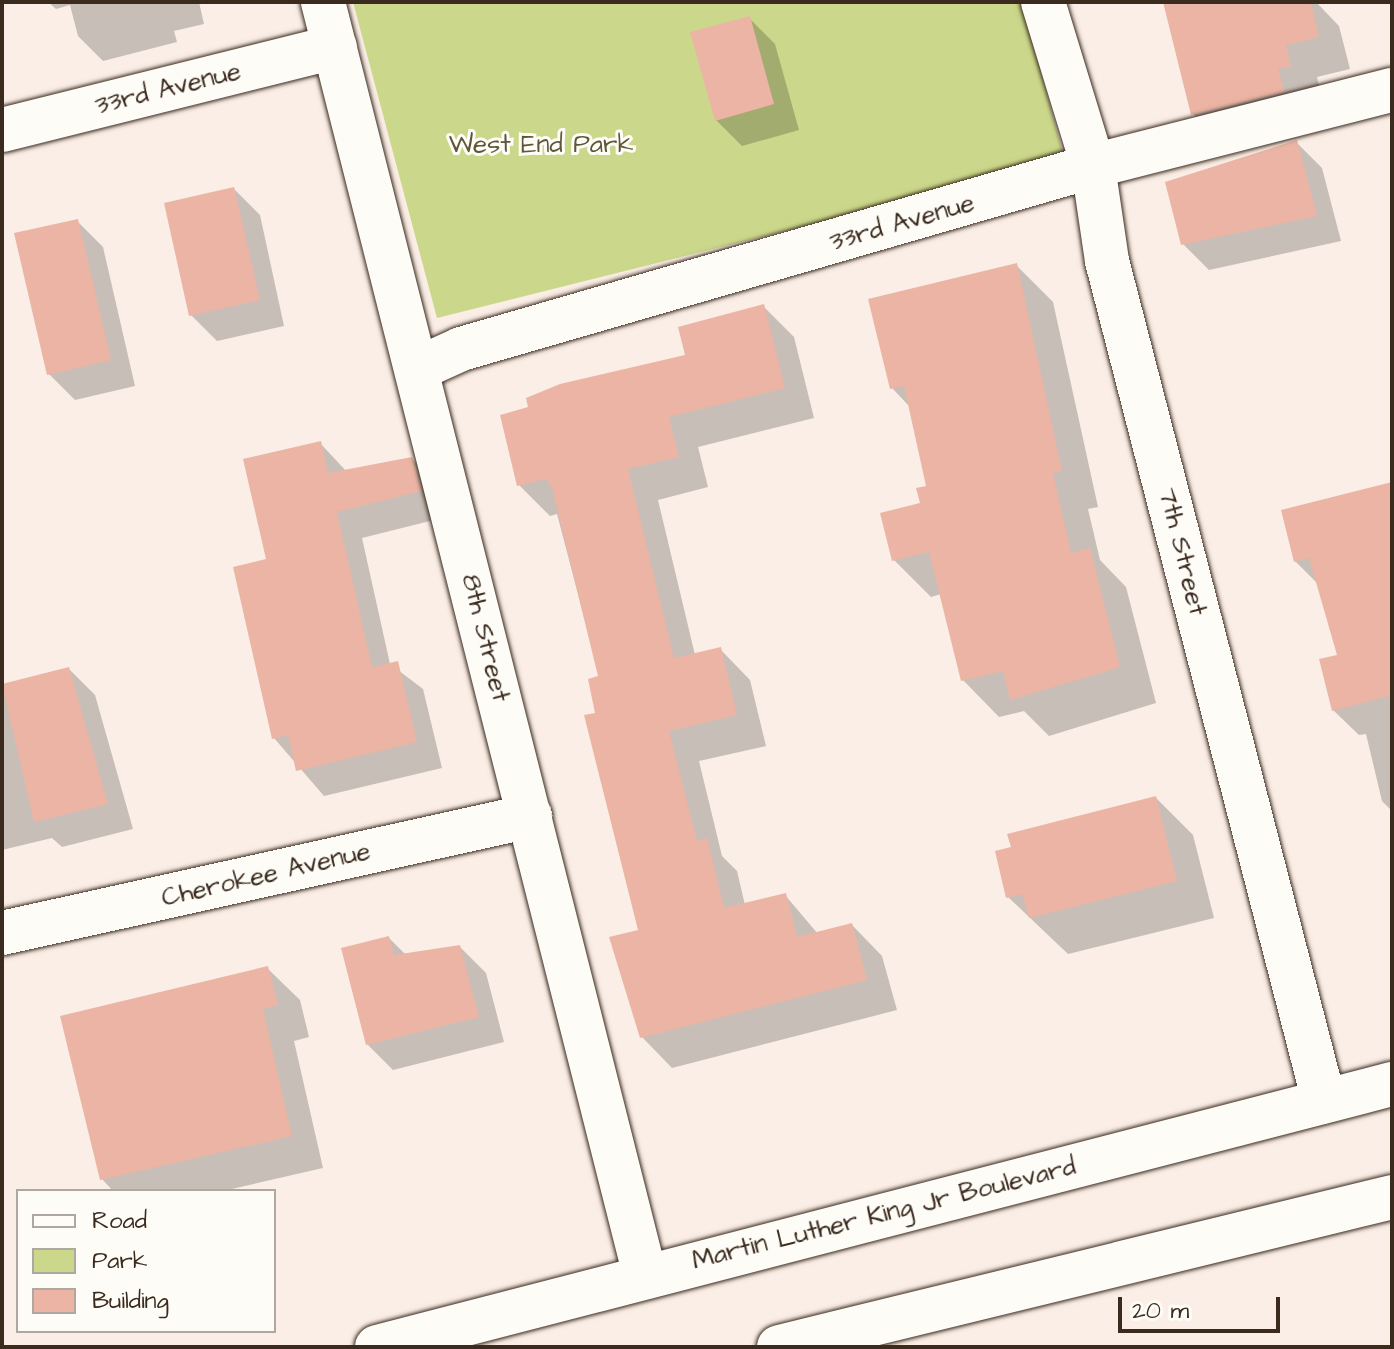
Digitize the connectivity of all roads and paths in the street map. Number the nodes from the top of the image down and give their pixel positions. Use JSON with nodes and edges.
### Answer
{"nodes":[{"id":1,"x":323,"y":2,"type":"edge"},
{"id":2,"x":1043,"y":2,"type":"edge"},
{"id":3,"x":335,"y":47,"type":"junction"},
{"id":4,"x":1392,"y":90,"type":"edge"},
{"id":5,"x":2,"y":130,"type":"edge"},
{"id":6,"x":1093,"y":166,"type":"junction"},
{"id":7,"x":417,"y":369,"type":"junction"},
{"id":8,"x":530,"y":816,"type":"junction"},
{"id":9,"x":2,"y":933,"type":"edge"},
{"id":10,"x":1392,"y":1084,"type":"edge"},
{"id":11,"x":1324,"y":1101,"type":"junction"},
{"id":12,"x":1392,"y":1197,"type":"edge"},
{"id":13,"x":645,"y":1275,"type":"junction"},
{"id":14,"x":377,"y":1347,"type":"edge"},
{"id":15,"x":782,"y":1347,"type":"edge"}],
"edges":[{"from":1,"to":3,"type":"street","name":"8th Street"},
{"from":2,"to":6,"type":"street","name":"7th Street"},
{"from":3,"to":5,"type":"street","name":"33rd Avenue"},
{"from":3,"to":7,"type":"street","name":"8th Street"},
{"from":4,"to":6,"type":"street","name":"33rd Avenue"},
{"from":6,"to":7,"type":"street","name":"33rd Avenue"},
{"from":6,"to":11,"type":"street","name":"7th Street"},
{"from":7,"to":8,"type":"street","name":"8th Street"},
{"from":8,"to":9,"type":"street","name":"Cherokee Avenue"},
{"from":8,"to":13,"type":"street","name":"8th Street"},
{"from":10,"to":11,"type":"street","name":"Martin Luther King Jr Boulevard"},
{"from":11,"to":13,"type":"street","name":"Martin Luther King Jr Boulevard"},
{"from":12,"to":15,"type":"street"},
{"from":13,"to":14,"type":"street","name":"Martin Luther King Jr Boulevard"}]}
